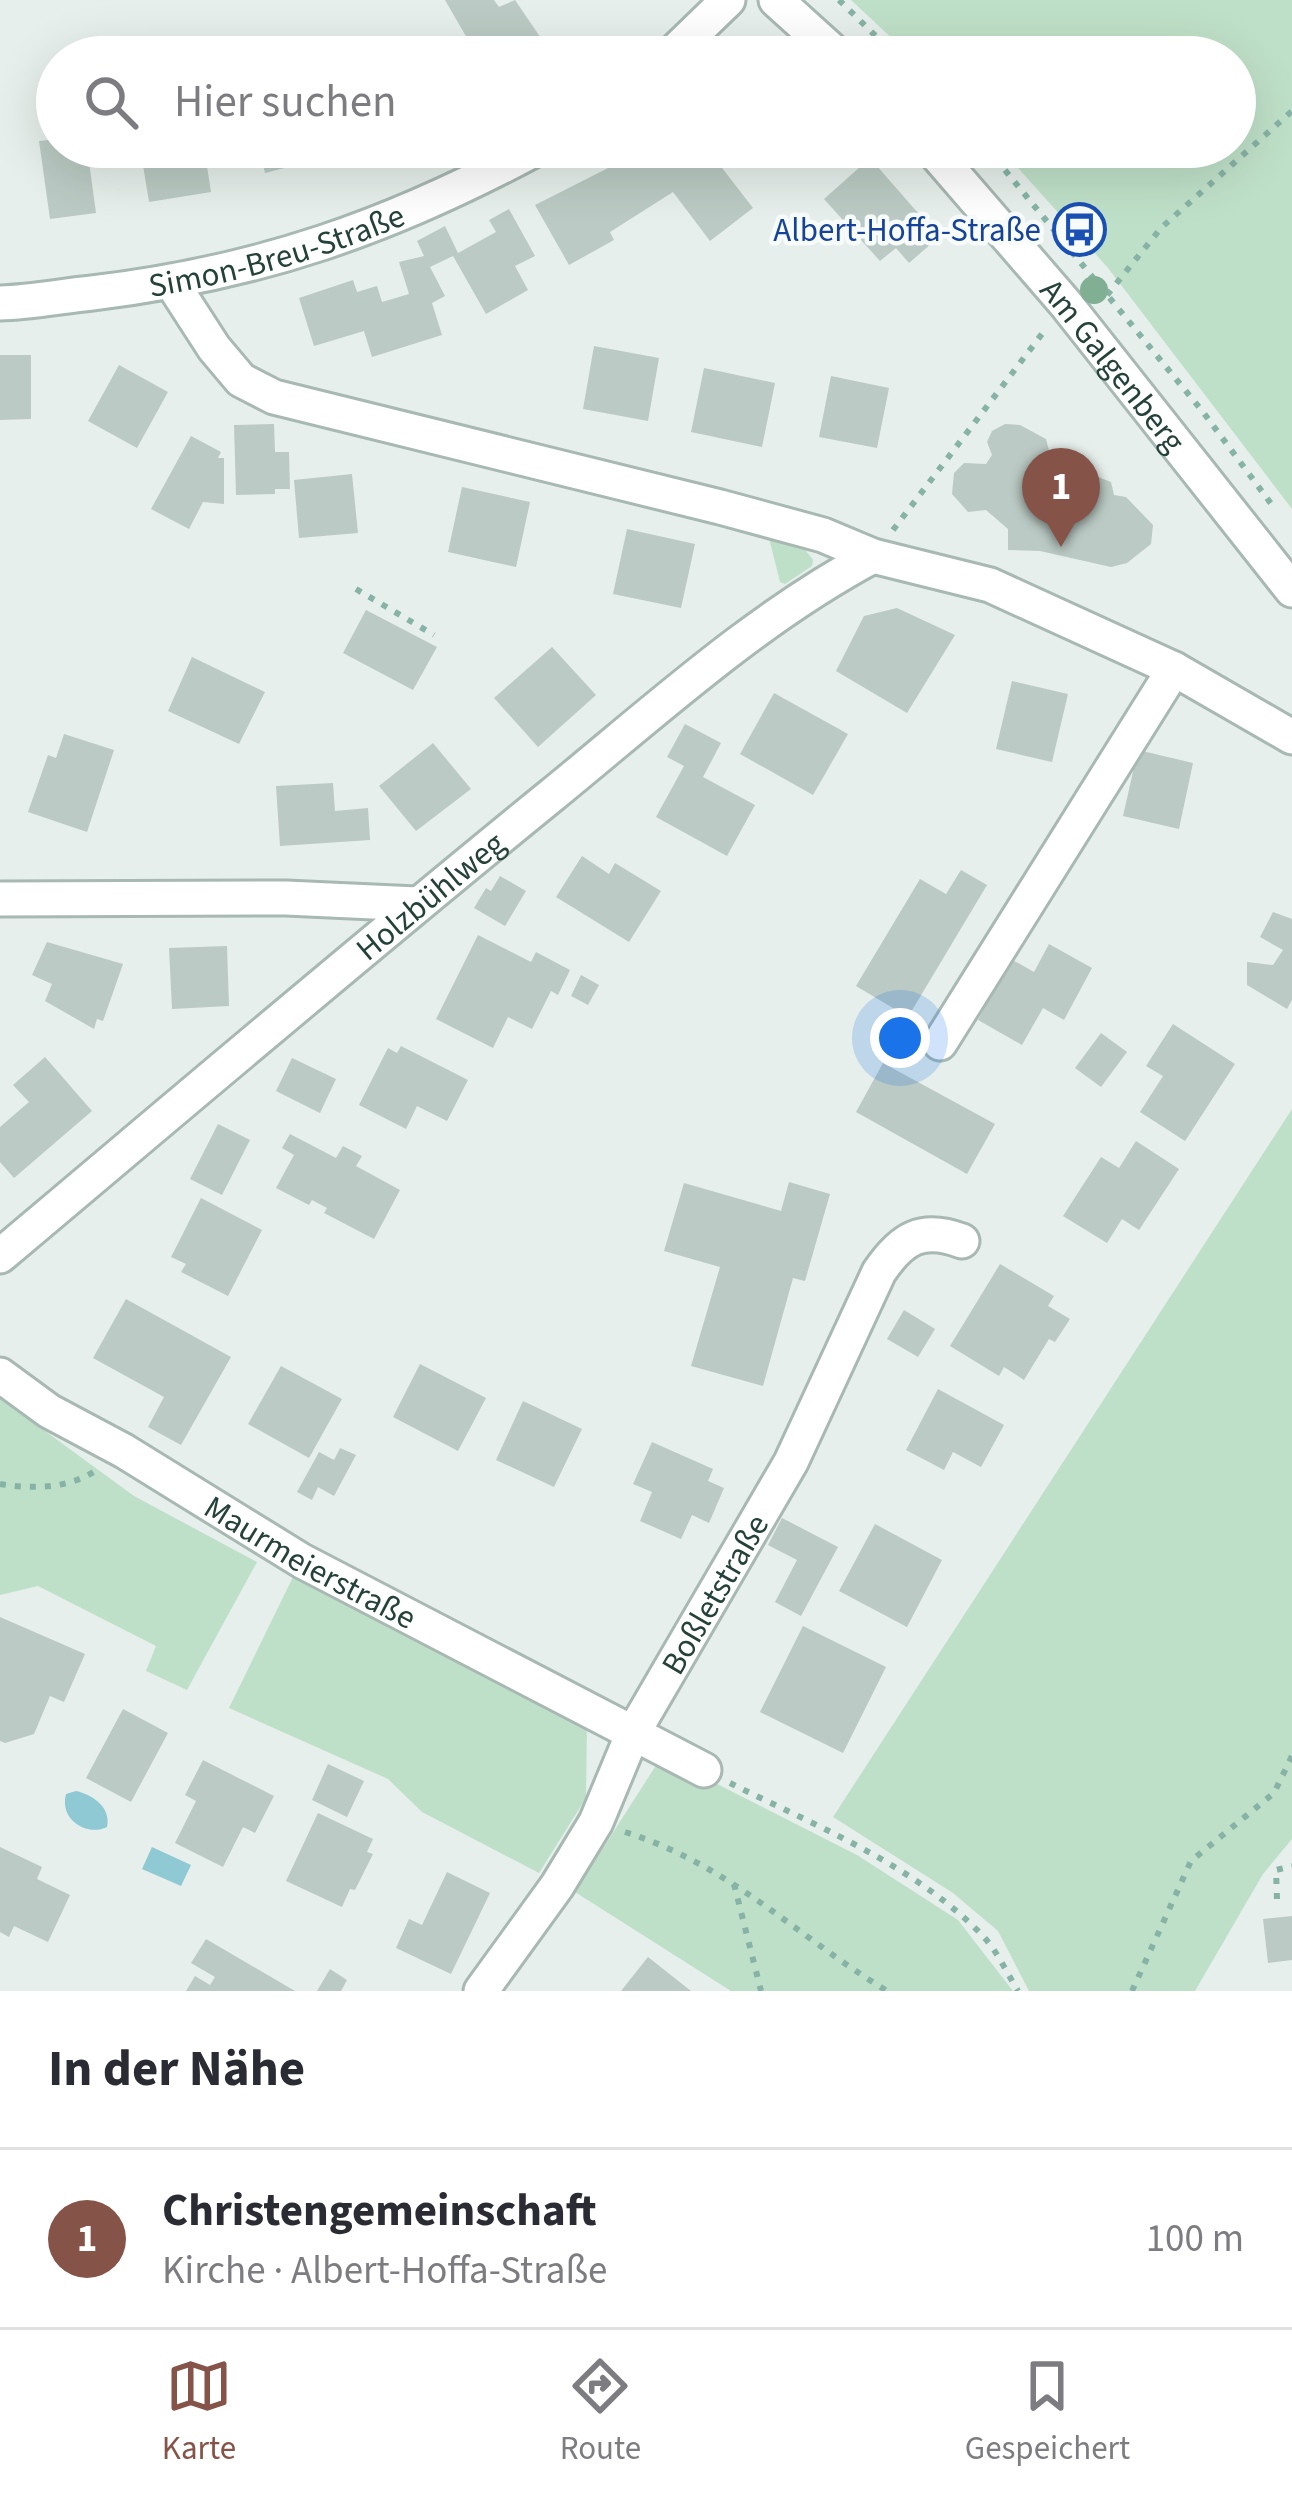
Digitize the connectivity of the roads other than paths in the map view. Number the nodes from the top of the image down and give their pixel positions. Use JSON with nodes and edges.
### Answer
{"nodes":[{"id":1,"x":728,"y":0,"type":"edge"},
{"id":2,"x":776,"y":0,"type":"edge"},
{"id":3,"x":691,"y":36,"type":"edge"},
{"id":4,"x":815,"y":36,"type":"edge"},
{"id":5,"x":500,"y":168,"type":"edge"},
{"id":6,"x":948,"y":168,"type":"edge"},
{"id":7,"x":172,"y":283,"type":"junction"},
{"id":8,"x":0,"y":303,"type":"edge"},
{"id":9,"x":873,"y":556,"type":"junction"},
{"id":10,"x":1292,"y":590,"type":"edge"},
{"id":11,"x":1174,"y":669,"type":"junction"},
{"id":12,"x":1292,"y":737,"type":"edge"},
{"id":13,"x":0,"y":899,"type":"edge"},
{"id":14,"x":417,"y":904,"type":"junction"},
{"id":15,"x":940,"y":1043,"type":"dead end"},
{"id":16,"x":962,"y":1241,"type":"dead end"},
{"id":17,"x":0,"y":1256,"type":"edge"},
{"id":18,"x":0,"y":1376,"type":"edge"},
{"id":19,"x":633,"y":1733,"type":"junction"},
{"id":20,"x":704,"y":1770,"type":"road end"},
{"id":21,"x":481,"y":1991,"type":"edge"}],
"edges":[{"from":1,"to":3,"type":"street"},
{"from":2,"to":4,"type":"street"},
{"from":5,"to":7,"type":"street","name":"Simon-Breu-Straße"},
{"from":6,"to":10,"type":"street","name":"Am Galgenberg"},
{"from":7,"to":8,"type":"street","name":"Simon-Breu-Straße"},
{"from":7,"to":9,"type":"street"},
{"from":9,"to":11,"type":"street"},
{"from":9,"to":14,"type":"street","name":"Holzbühlweg"},
{"from":11,"to":12,"type":"street"},
{"from":11,"to":15,"type":"street"},
{"from":13,"to":14,"type":"street"},
{"from":14,"to":17,"type":"street","name":"Holzbühlweg"},
{"from":16,"to":19,"type":"street","name":"Boßletstraße"},
{"from":18,"to":19,"type":"street","name":"Maurmeierstraße"},
{"from":19,"to":20,"type":"street","name":"Maurmeierstraße"},
{"from":19,"to":21,"type":"street","name":"Boßletstraße"}]}
